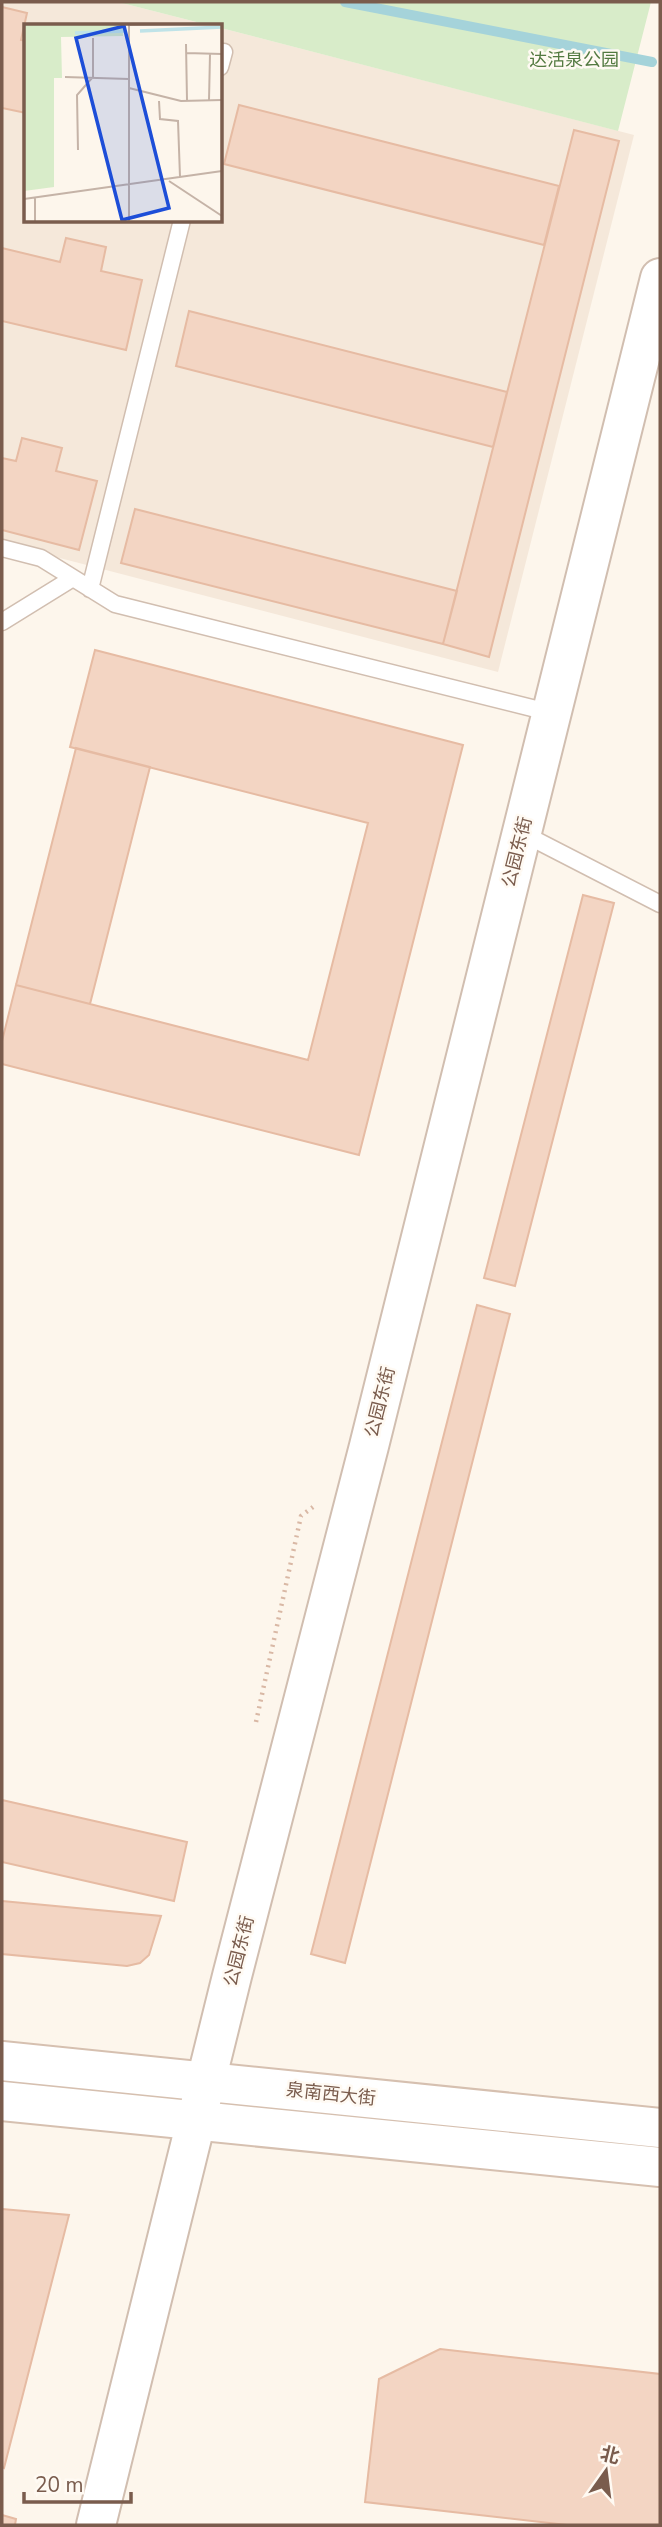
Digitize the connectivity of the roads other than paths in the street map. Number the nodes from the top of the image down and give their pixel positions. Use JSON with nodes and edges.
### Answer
{"nodes":[{"id":1,"x":182,"y":222,"type":"edge"},
{"id":2,"x":660,"y":278,"type":"edge"},
{"id":3,"x":2,"y":548,"type":"edge"},
{"id":4,"x":74,"y":578,"type":"junction"},
{"id":5,"x":90,"y":589,"type":"junction"},
{"id":6,"x":2,"y":622,"type":"edge"},
{"id":7,"x":552,"y":713,"type":"junction"},
{"id":8,"x":522,"y":832,"type":"junction"},
{"id":9,"x":660,"y":904,"type":"edge"},
{"id":10,"x":2,"y":2061,"type":"edge"},
{"id":11,"x":206,"y":2082,"type":"junction"},
{"id":12,"x":2,"y":2101,"type":"edge"},
{"id":13,"x":197,"y":2120,"type":"junction"},
{"id":14,"x":660,"y":2128,"type":"edge"},
{"id":15,"x":660,"y":2167,"type":"edge"},
{"id":16,"x":96,"y":2525,"type":"edge"}],
"edges":[{"from":1,"to":5,"type":"lane"},
{"from":2,"to":7,"type":"street","name":"公园东街"},
{"from":3,"to":4,"type":"lane"},
{"from":4,"to":5,"type":"lane"},
{"from":4,"to":6,"type":"lane"},
{"from":5,"to":7,"type":"lane"},
{"from":7,"to":8,"type":"street","name":"公园东街"},
{"from":8,"to":9,"type":"lane"},
{"from":8,"to":11,"type":"street","name":"公园东街"},
{"from":10,"to":11,"type":"street","name":"泉南西大街"},
{"from":11,"to":13,"type":"street","name":"公园东街"},
{"from":11,"to":14,"type":"street","name":"泉南西大街"},
{"from":12,"to":13,"type":"street"},
{"from":13,"to":15,"type":"street"},
{"from":13,"to":16,"type":"street","name":"公园东街"}]}
